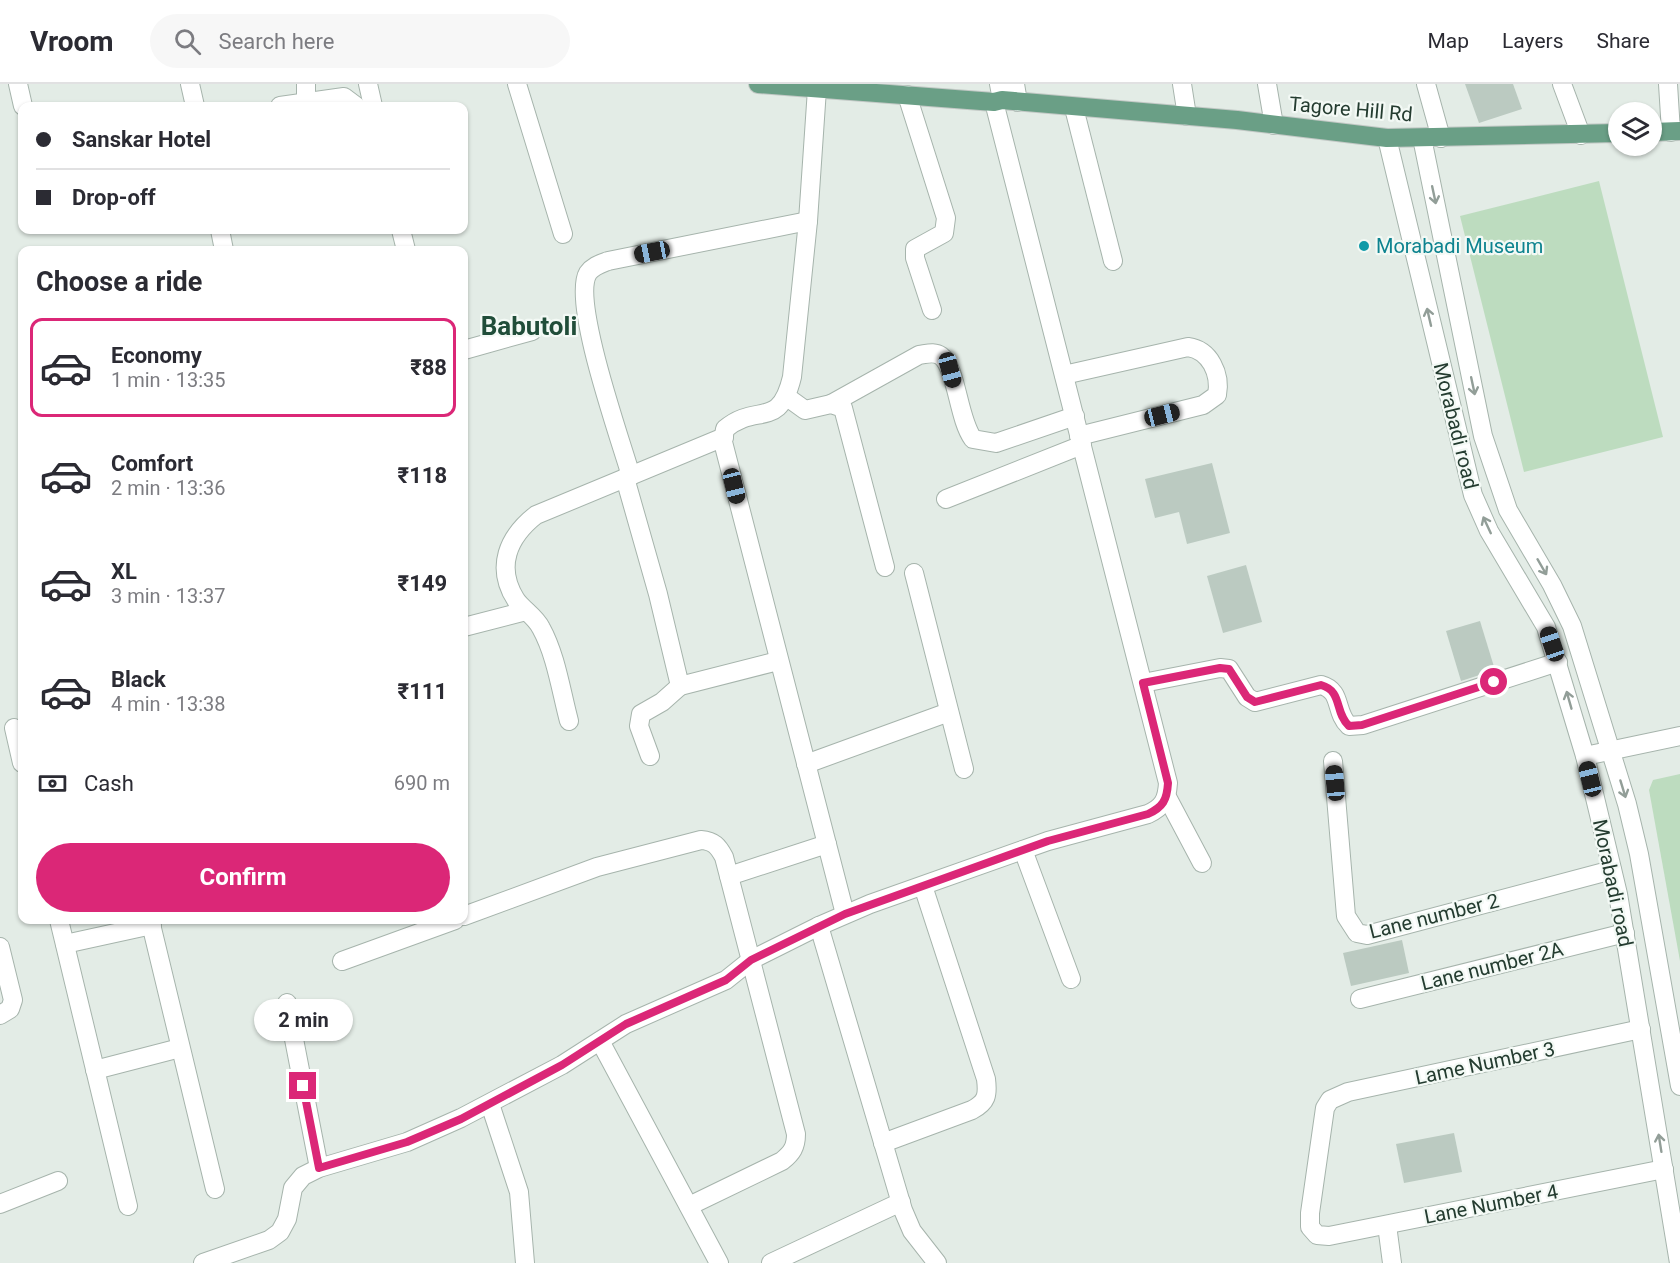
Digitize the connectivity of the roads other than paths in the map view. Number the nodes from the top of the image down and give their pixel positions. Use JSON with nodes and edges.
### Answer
{"nodes":[{"id":1,"x":18,"y":84,"type":"edge"},
{"id":2,"x":190,"y":84,"type":"edge"},
{"id":3,"x":306,"y":84,"type":"edge"},
{"id":4,"x":368,"y":84,"type":"edge"},
{"id":5,"x":517,"y":84,"type":"edge"},
{"id":6,"x":758,"y":84,"type":"edge"},
{"id":7,"x":768,"y":84,"type":"edge"},
{"id":8,"x":1182,"y":84,"type":"edge"},
{"id":9,"x":1267,"y":84,"type":"edge"},
{"id":10,"x":1426,"y":84,"type":"edge"},
{"id":11,"x":1562,"y":84,"type":"edge"},
{"id":12,"x":1668,"y":84,"type":"edge"},
{"id":13,"x":817,"y":89,"type":"junction"},
{"id":14,"x":1005,"y":94,"type":"edge"},
{"id":15,"x":907,"y":95,"type":"junction"},
{"id":16,"x":22,"y":102,"type":"edge"},
{"id":17,"x":194,"y":102,"type":"edge"},
{"id":18,"x":306,"y":102,"type":"edge"},
{"id":19,"x":317,"y":102,"type":"edge"},
{"id":20,"x":351,"y":102,"type":"edge"},
{"id":21,"x":372,"y":102,"type":"edge"},
{"id":22,"x":1074,"y":108,"type":"junction"},
{"id":23,"x":1187,"y":116,"type":"junction"},
{"id":24,"x":1274,"y":125,"type":"junction"},
{"id":25,"x":1676,"y":132,"type":"edge"},
{"id":26,"x":1608,"y":134,"type":"edge"},
{"id":27,"x":1581,"y":135,"type":"junction"},
{"id":28,"x":1387,"y":138,"type":"junction"},
{"id":29,"x":1431,"y":138,"type":"junction"},
{"id":30,"x":808,"y":221,"type":"junction"},
{"id":31,"x":563,"y":234,"type":"dead end"},
{"id":32,"x":1113,"y":261,"type":"dead end"},
{"id":33,"x":932,"y":310,"type":"dead end"},
{"id":34,"x":532,"y":331,"type":"dead end"},
{"id":35,"x":468,"y":349,"type":"edge"},
{"id":36,"x":1064,"y":375,"type":"junction"},
{"id":37,"x":787,"y":397,"type":"junction"},
{"id":38,"x":831,"y":404,"type":"junction"},
{"id":39,"x":1075,"y":417,"type":"junction"},
{"id":40,"x":724,"y":437,"type":"junction"},
{"id":41,"x":1081,"y":441,"type":"junction"},
{"id":42,"x":628,"y":477,"type":"junction"},
{"id":43,"x":945,"y":499,"type":"dead end"},
{"id":44,"x":885,"y":567,"type":"dead end"},
{"id":45,"x":914,"y":573,"type":"dead end"},
{"id":46,"x":526,"y":611,"type":"junction"},
{"id":47,"x":468,"y":626,"type":"edge"},
{"id":48,"x":778,"y":661,"type":"junction"},
{"id":49,"x":1558,"y":662,"type":"junction"},
{"id":50,"x":1143,"y":683,"type":"junction"},
{"id":51,"x":680,"y":686,"type":"junction"},
{"id":52,"x":949,"y":712,"type":"junction"},
{"id":53,"x":569,"y":722,"type":"dead end"},
{"id":54,"x":12,"y":729,"type":"edge"},
{"id":55,"x":1680,"y":736,"type":"edge"},
{"id":56,"x":18,"y":749,"type":"edge"},
{"id":57,"x":1611,"y":752,"type":"junction"},
{"id":58,"x":650,"y":756,"type":"dead end"},
{"id":59,"x":1584,"y":756,"type":"junction"},
{"id":60,"x":1333,"y":761,"type":"dead end"},
{"id":61,"x":806,"y":764,"type":"junction"},
{"id":62,"x":964,"y":769,"type":"dead end"},
{"id":63,"x":1167,"y":797,"type":"junction"},
{"id":64,"x":827,"y":844,"type":"junction"},
{"id":65,"x":1023,"y":850,"type":"junction"},
{"id":66,"x":1202,"y":863,"type":"dead end"},
{"id":67,"x":1612,"y":870,"type":"junction"},
{"id":68,"x":729,"y":876,"type":"junction"},
{"id":69,"x":923,"y":886,"type":"junction"},
{"id":70,"x":845,"y":914,"type":"junction"},
{"id":71,"x":468,"y":915,"type":"edge"},
{"id":72,"x":60,"y":924,"type":"edge"},
{"id":73,"x":143,"y":924,"type":"edge"},
{"id":74,"x":151,"y":924,"type":"edge"},
{"id":75,"x":444,"y":924,"type":"edge"},
{"id":76,"x":819,"y":926,"type":"junction"},
{"id":77,"x":1625,"y":933,"type":"junction"},
{"id":78,"x":65,"y":944,"type":"junction"},
{"id":79,"x":0,"y":947,"type":"edge"},
{"id":80,"x":751,"y":960,"type":"junction"},
{"id":81,"x":342,"y":961,"type":"dead end"},
{"id":82,"x":1071,"y":979,"type":"dead end"},
{"id":83,"x":1360,"y":999,"type":"dead end"},
{"id":84,"x":287,"y":1003,"type":"dead end"},
{"id":85,"x":0,"y":1015,"type":"edge"},
{"id":86,"x":1641,"y":1029,"type":"junction"},
{"id":87,"x":600,"y":1041,"type":"junction"},
{"id":88,"x":180,"y":1048,"type":"junction"},
{"id":89,"x":95,"y":1071,"type":"junction"},
{"id":90,"x":1680,"y":1086,"type":"edge"},
{"id":91,"x":490,"y":1104,"type":"junction"},
{"id":92,"x":883,"y":1143,"type":"junction"},
{"id":93,"x":319,"y":1168,"type":"junction"},
{"id":94,"x":1664,"y":1169,"type":"junction"},
{"id":95,"x":58,"y":1181,"type":"dead end"},
{"id":96,"x":215,"y":1189,"type":"dead end"},
{"id":97,"x":901,"y":1202,"type":"junction"},
{"id":98,"x":0,"y":1204,"type":"edge"},
{"id":99,"x":128,"y":1206,"type":"dead end"},
{"id":100,"x":689,"y":1206,"type":"junction"},
{"id":101,"x":1387,"y":1225,"type":"junction"},
{"id":102,"x":1317,"y":1235,"type":"joint"},
{"id":103,"x":202,"y":1263,"type":"edge"},
{"id":104,"x":525,"y":1263,"type":"edge"},
{"id":105,"x":719,"y":1263,"type":"edge"},
{"id":106,"x":771,"y":1263,"type":"edge"},
{"id":107,"x":937,"y":1263,"type":"edge"},
{"id":108,"x":1392,"y":1263,"type":"edge"},
{"id":109,"x":1679,"y":1263,"type":"edge"}],
"edges":[{"from":1,"to":16,"type":"street"},
{"from":2,"to":17,"type":"street"},
{"from":3,"to":18,"type":"street"},
{"from":4,"to":21,"type":"street"},
{"from":5,"to":31,"type":"street"},
{"from":6,"to":7,"type":"main road","name":"Tagore Hill Rd"},
{"from":7,"to":13,"type":"main road","name":"Tagore Hill Rd"},
{"from":8,"to":23,"type":"street"},
{"from":9,"to":24,"type":"street"},
{"from":10,"to":29,"type":"street","name":"Morabadi road"},
{"from":11,"to":27,"type":"street"},
{"from":12,"to":25,"type":"street"},
{"from":13,"to":15,"type":"main road","name":"Tagore Hill Rd"},
{"from":13,"to":30,"type":"street"},
{"from":14,"to":15,"type":"main road","name":"Tagore Hill Rd"},
{"from":14,"to":22,"type":"main road","name":"Tagore Hill Rd"},
{"from":14,"to":36,"type":"street"},
{"from":15,"to":33,"type":"street"},
{"from":19,"to":20,"type":"street"},
{"from":22,"to":23,"type":"main road","name":"Tagore Hill Rd"},
{"from":22,"to":32,"type":"street"},
{"from":23,"to":24,"type":"main road","name":"Tagore Hill Rd"},
{"from":24,"to":28,"type":"main road","name":"Tagore Hill Rd"},
{"from":26,"to":27,"type":"main road","name":"Tagore Hill Rd"},
{"from":27,"to":29,"type":"main road","name":"Tagore Hill Rd"},
{"from":28,"to":29,"type":"main road","name":"Tagore Hill Rd"},
{"from":49,"to":28,"type":"street","name":"Morabadi road","one_way":true},
{"from":29,"to":57,"type":"street","name":"Morabadi road","one_way":true},
{"from":30,"to":37,"type":"street"},
{"from":30,"to":42,"type":"street"},
{"from":34,"to":35,"type":"street"},
{"from":36,"to":39,"type":"street"},
{"from":36,"to":41,"type":"street"},
{"from":37,"to":38,"type":"street"},
{"from":37,"to":40,"type":"street"},
{"from":38,"to":39,"type":"street"},
{"from":38,"to":44,"type":"street"},
{"from":39,"to":41,"type":"street"},
{"from":40,"to":42,"type":"street"},
{"from":40,"to":48,"type":"street"},
{"from":41,"to":43,"type":"street"},
{"from":41,"to":50,"type":"street"},
{"from":42,"to":46,"type":"street"},
{"from":42,"to":51,"type":"street"},
{"from":45,"to":52,"type":"street"},
{"from":46,"to":47,"type":"street"},
{"from":46,"to":53,"type":"street"},
{"from":48,"to":51,"type":"street"},
{"from":48,"to":61,"type":"street"},
{"from":49,"to":50,"type":"street"},
{"from":59,"to":49,"type":"street","name":"Morabadi road","one_way":true},
{"from":50,"to":63,"type":"street"},
{"from":51,"to":58,"type":"street"},
{"from":52,"to":61,"type":"street"},
{"from":52,"to":62,"type":"street"},
{"from":54,"to":56,"type":"street"},
{"from":55,"to":57,"type":"street"},
{"from":57,"to":59,"type":"street"},
{"from":57,"to":90,"type":"street","name":"Morabadi road","one_way":true},
{"from":59,"to":67,"type":"street","name":"Morabadi road"},
{"from":60,"to":67,"type":"street","name":"Lane number 2"},
{"from":61,"to":64,"type":"street"},
{"from":63,"to":65,"type":"street"},
{"from":63,"to":66,"type":"street"},
{"from":64,"to":68,"type":"street"},
{"from":64,"to":70,"type":"street"},
{"from":65,"to":69,"type":"street"},
{"from":65,"to":82,"type":"street"},
{"from":67,"to":77,"type":"street","name":"Morabadi road"},
{"from":68,"to":71,"type":"street"},
{"from":68,"to":80,"type":"street"},
{"from":69,"to":70,"type":"street"},
{"from":69,"to":92,"type":"street"},
{"from":70,"to":76,"type":"street"},
{"from":72,"to":78,"type":"street"},
{"from":73,"to":78,"type":"street"},
{"from":74,"to":88,"type":"street"},
{"from":75,"to":81,"type":"street"},
{"from":76,"to":80,"type":"street"},
{"from":76,"to":92,"type":"street"},
{"from":77,"to":83,"type":"street","name":"Lane number 2A"},
{"from":77,"to":86,"type":"street","name":"Morabadi road"},
{"from":78,"to":89,"type":"street"},
{"from":79,"to":85,"type":"street"},
{"from":80,"to":87,"type":"street"},
{"from":80,"to":100,"type":"street"},
{"from":84,"to":93,"type":"street"},
{"from":94,"to":86,"type":"street","name":"Morabadi road","one_way":true},
{"from":86,"to":102,"type":"street","name":"Lame Number 3"},
{"from":87,"to":91,"type":"street"},
{"from":87,"to":100,"type":"street"},
{"from":88,"to":89,"type":"street"},
{"from":88,"to":96,"type":"street"},
{"from":89,"to":99,"type":"street"},
{"from":91,"to":93,"type":"street"},
{"from":91,"to":104,"type":"street"},
{"from":92,"to":97,"type":"street"},
{"from":93,"to":103,"type":"street"},
{"from":94,"to":101,"type":"street","name":"Lane Number 4"},
{"from":94,"to":109,"type":"street","name":"Morabadi road"},
{"from":95,"to":98,"type":"street"},
{"from":97,"to":106,"type":"street"},
{"from":97,"to":107,"type":"street"},
{"from":100,"to":105,"type":"street"},
{"from":101,"to":102,"type":"street","name":"Lane Number 4"},
{"from":101,"to":108,"type":"street"}]}
